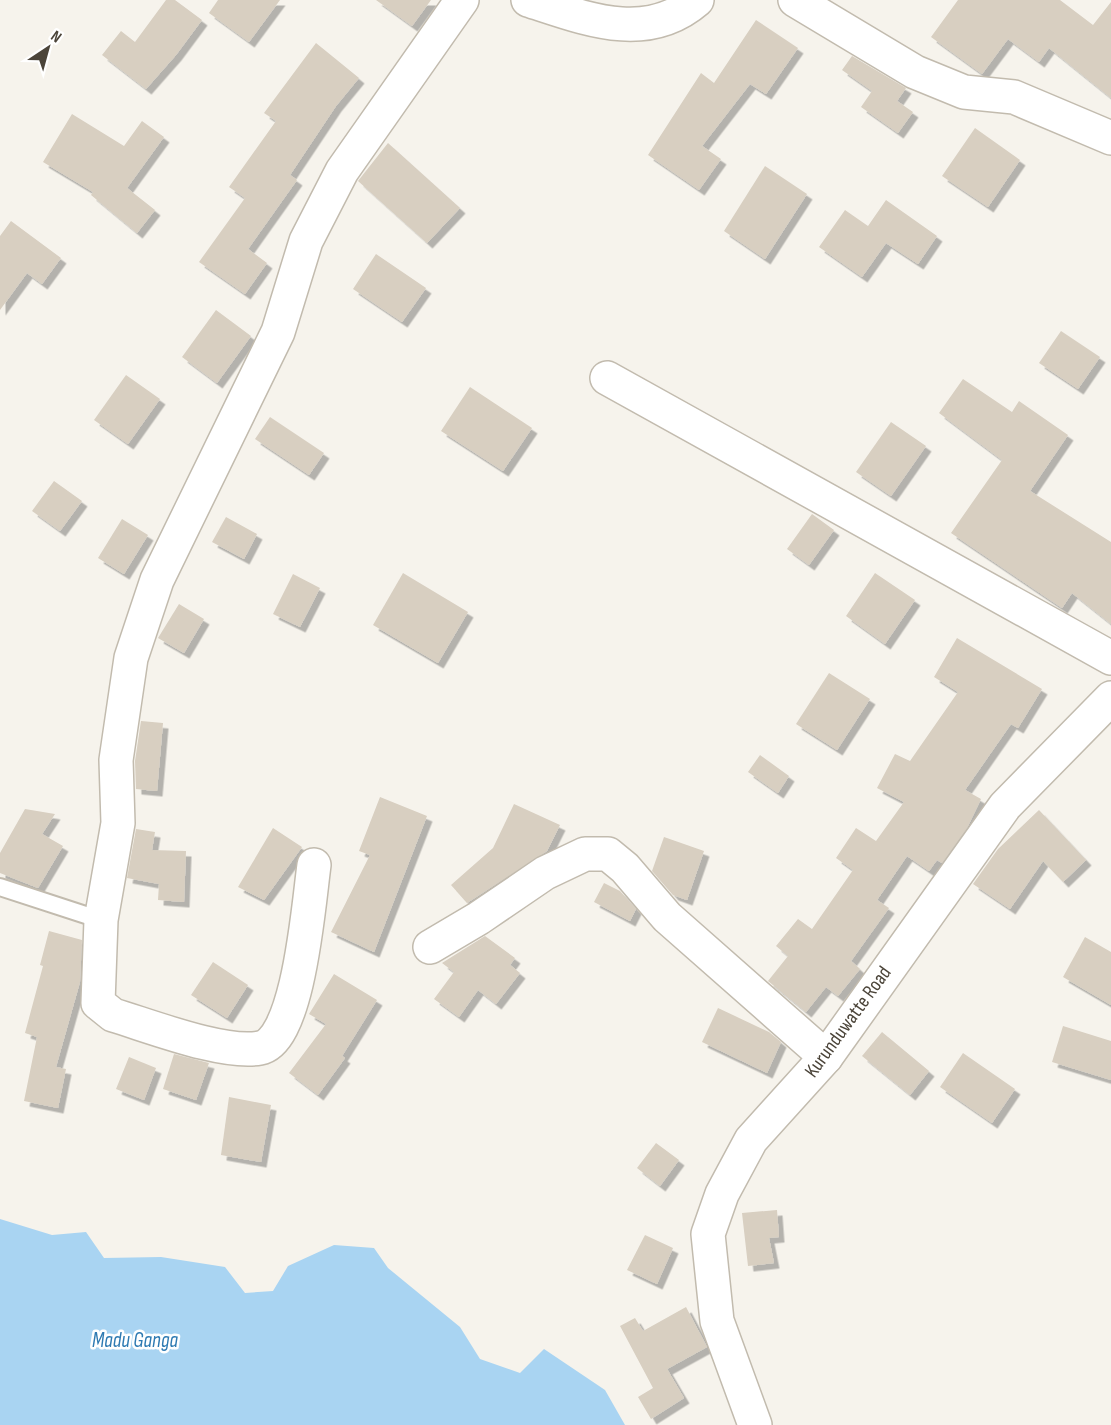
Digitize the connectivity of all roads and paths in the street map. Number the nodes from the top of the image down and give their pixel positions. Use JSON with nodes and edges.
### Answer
{"nodes":[{"id":1,"x":462,"y":0,"type":"edge"},
{"id":2,"x":528,"y":0,"type":"edge"},
{"id":3,"x":697,"y":0,"type":"edge"},
{"id":4,"x":795,"y":0,"type":"edge"},
{"id":5,"x":1111,"y":138,"type":"edge"},
{"id":6,"x":608,"y":378,"type":"dead end"},
{"id":7,"x":1111,"y":658,"type":"edge"},
{"id":8,"x":1111,"y":698,"type":"edge"},
{"id":9,"x":314,"y":866,"type":"dead end"},
{"id":10,"x":0,"y":887,"type":"edge"},
{"id":11,"x":101,"y":920,"type":"junction"},
{"id":12,"x":430,"y":947,"type":"dead end"},
{"id":13,"x":826,"y":1057,"type":"junction"},
{"id":14,"x":754,"y":1425,"type":"edge"}],
"edges":[{"from":1,"to":11,"type":"street"},
{"from":2,"to":3,"type":"street"},
{"from":4,"to":5,"type":"street"},
{"from":6,"to":7,"type":"street"},
{"from":8,"to":13,"type":"street","name":"Kurunduwatte Road"},
{"from":9,"to":11,"type":"street"},
{"from":10,"to":11,"type":"lane"},
{"from":12,"to":13,"type":"street"},
{"from":13,"to":14,"type":"street","name":"Kurunduwatte Road"}]}
